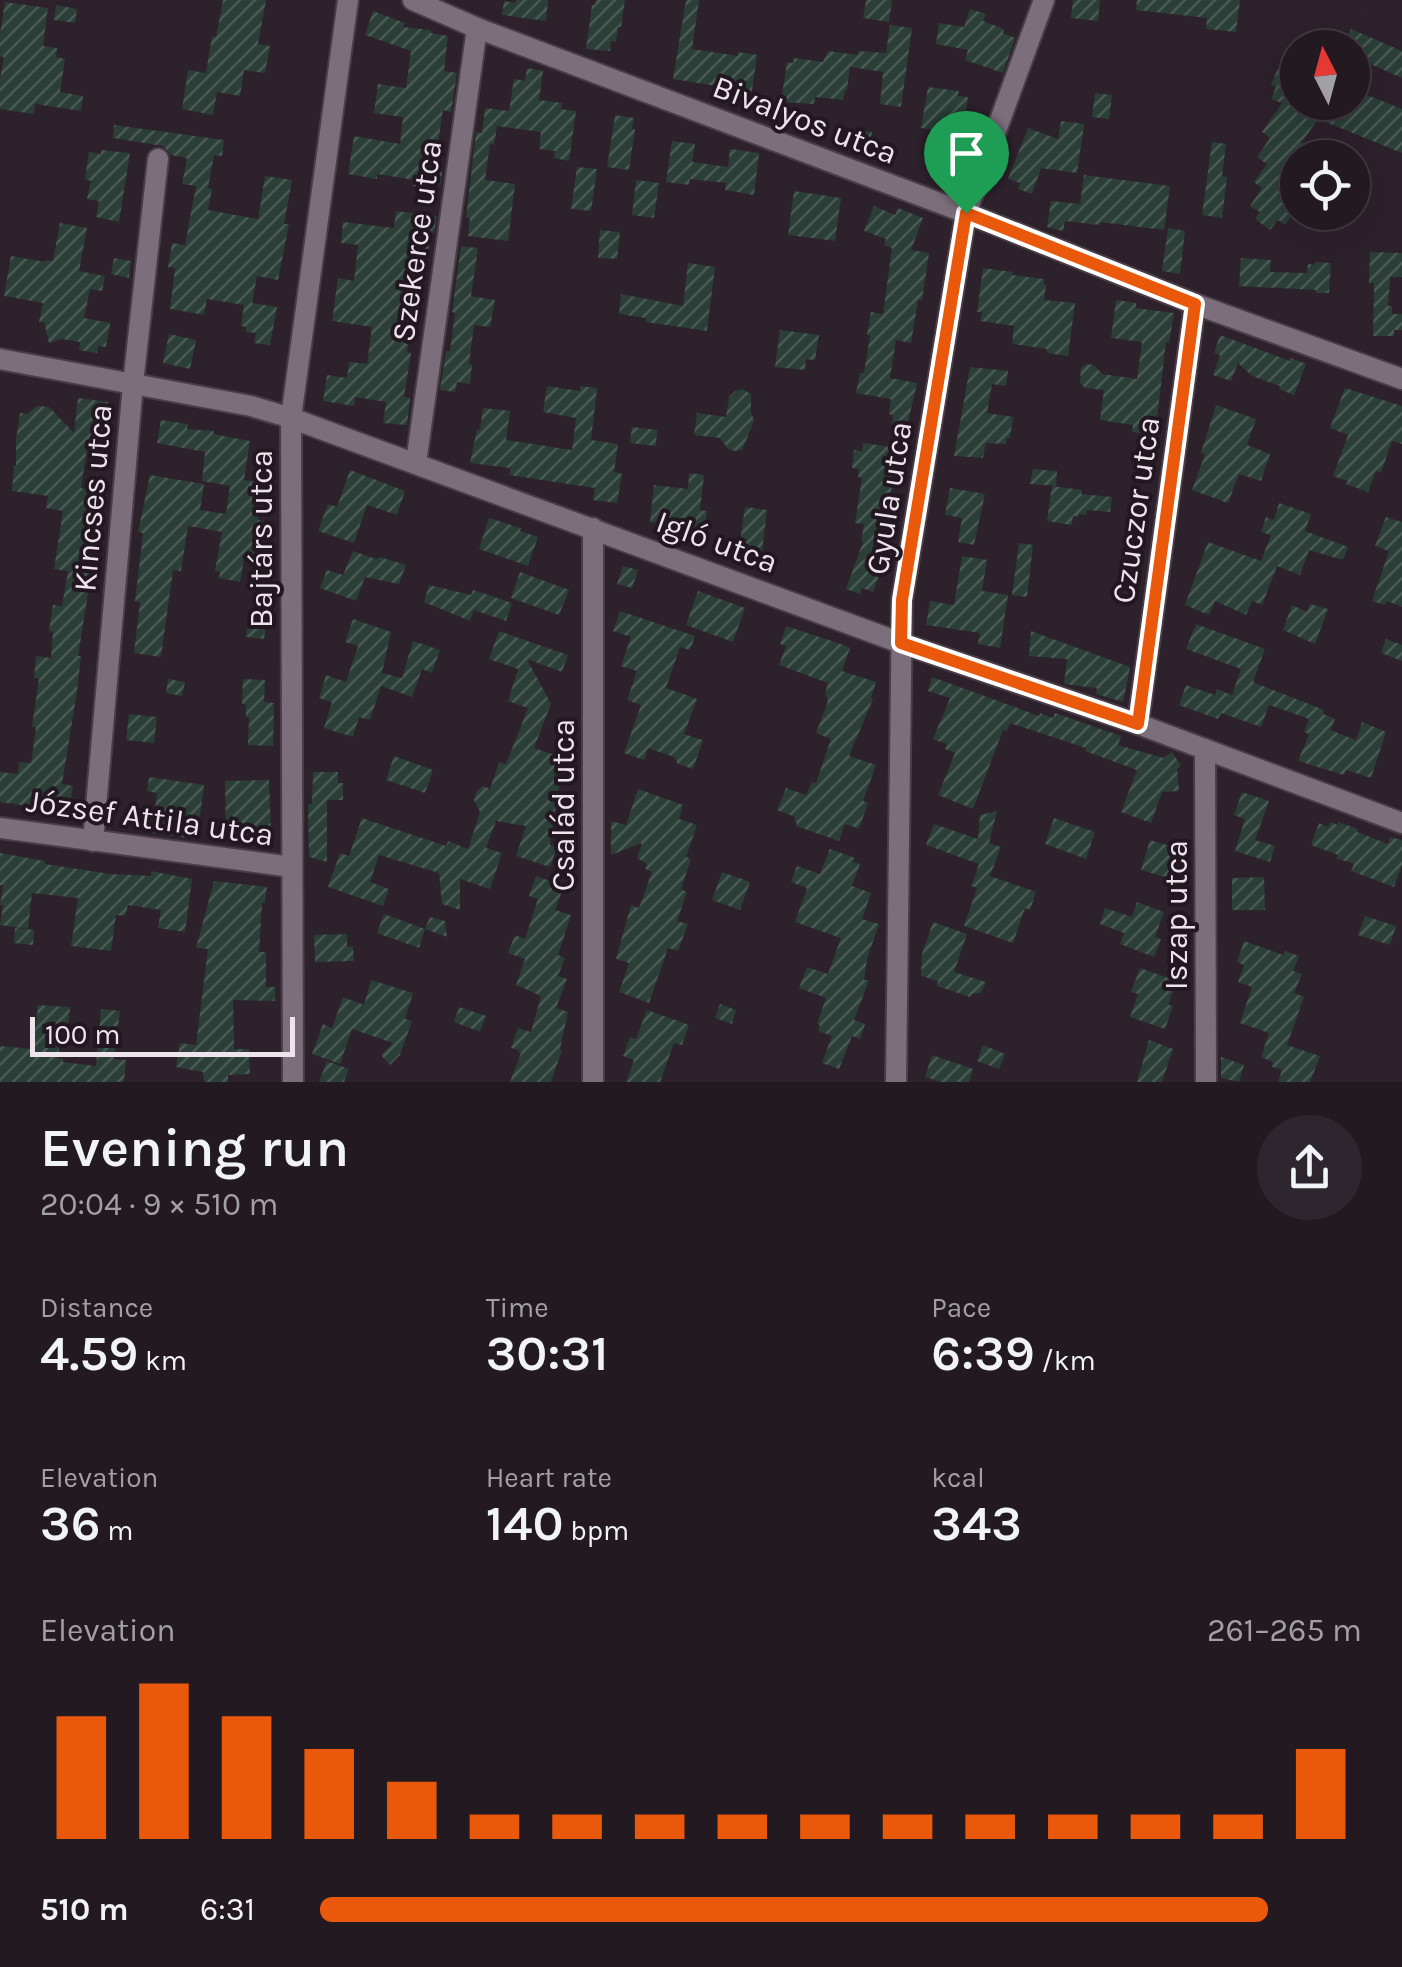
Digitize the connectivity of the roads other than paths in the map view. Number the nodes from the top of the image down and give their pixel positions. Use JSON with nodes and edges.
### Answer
{"nodes":[{"id":1,"x":348,"y":0,"type":"edge"},
{"id":2,"x":413,"y":0,"type":"edge"},
{"id":3,"x":1037,"y":2,"type":"edge"},
{"id":4,"x":477,"y":28,"type":"junction"},
{"id":5,"x":158,"y":160,"type":"dead end"},
{"id":6,"x":966,"y":213,"type":"junction"},
{"id":7,"x":1195,"y":304,"type":"junction"},
{"id":8,"x":0,"y":358,"type":"edge"},
{"id":9,"x":1402,"y":378,"type":"edge"},
{"id":10,"x":133,"y":384,"type":"junction"},
{"id":11,"x":291,"y":418,"type":"junction"},
{"id":12,"x":416,"y":463,"type":"junction"},
{"id":13,"x":593,"y":528,"type":"junction"},
{"id":14,"x":901,"y":643,"type":"junction"},
{"id":15,"x":1138,"y":724,"type":"junction"},
{"id":16,"x":1205,"y":748,"type":"junction"},
{"id":17,"x":1402,"y":822,"type":"edge"},
{"id":18,"x":0,"y":828,"type":"edge"},
{"id":19,"x":93,"y":842,"type":"junction"},
{"id":20,"x":292,"y":867,"type":"junction"},
{"id":21,"x":292,"y":1082,"type":"edge"},
{"id":22,"x":594,"y":1082,"type":"edge"},
{"id":23,"x":896,"y":1082,"type":"edge"},
{"id":24,"x":1206,"y":1082,"type":"edge"}],
"edges":[{"from":1,"to":11,"type":"street","name":"Bajtárs utca"},
{"from":2,"to":4,"type":"street","name":"Bivalyos utca"},
{"from":3,"to":6,"type":"street","name":"Gyula utca"},
{"from":4,"to":6,"type":"street","name":"Bivalyos utca"},
{"from":4,"to":12,"type":"street","name":"Szekerce utca"},
{"from":5,"to":10,"type":"street","name":"Kincses utca"},
{"from":6,"to":7,"type":"street","name":"Bivalyos utca"},
{"from":6,"to":14,"type":"street","name":"Gyula utca"},
{"from":7,"to":9,"type":"street","name":"Bivalyos utca"},
{"from":7,"to":15,"type":"street","name":"Czuczor utca"},
{"from":8,"to":10,"type":"street","name":"Igló utca"},
{"from":10,"to":11,"type":"street","name":"Igló utca"},
{"from":10,"to":19,"type":"street","name":"Kincses utca"},
{"from":11,"to":12,"type":"street","name":"Igló utca"},
{"from":11,"to":20,"type":"street","name":"Bajtárs utca"},
{"from":12,"to":13,"type":"street","name":"Igló utca"},
{"from":13,"to":14,"type":"street","name":"Igló utca"},
{"from":13,"to":22,"type":"street","name":"Család utca"},
{"from":14,"to":15,"type":"street","name":"Igló utca"},
{"from":14,"to":23,"type":"street","name":"Gyula utca"},
{"from":15,"to":16,"type":"street","name":"Igló utca"},
{"from":16,"to":17,"type":"street","name":"Igló utca"},
{"from":16,"to":24,"type":"street","name":"Iszap utca"},
{"from":18,"to":19,"type":"street","name":"József Attila utca"},
{"from":19,"to":20,"type":"street","name":"József Attila utca"},
{"from":20,"to":21,"type":"street","name":"Bajtárs utca"}]}
